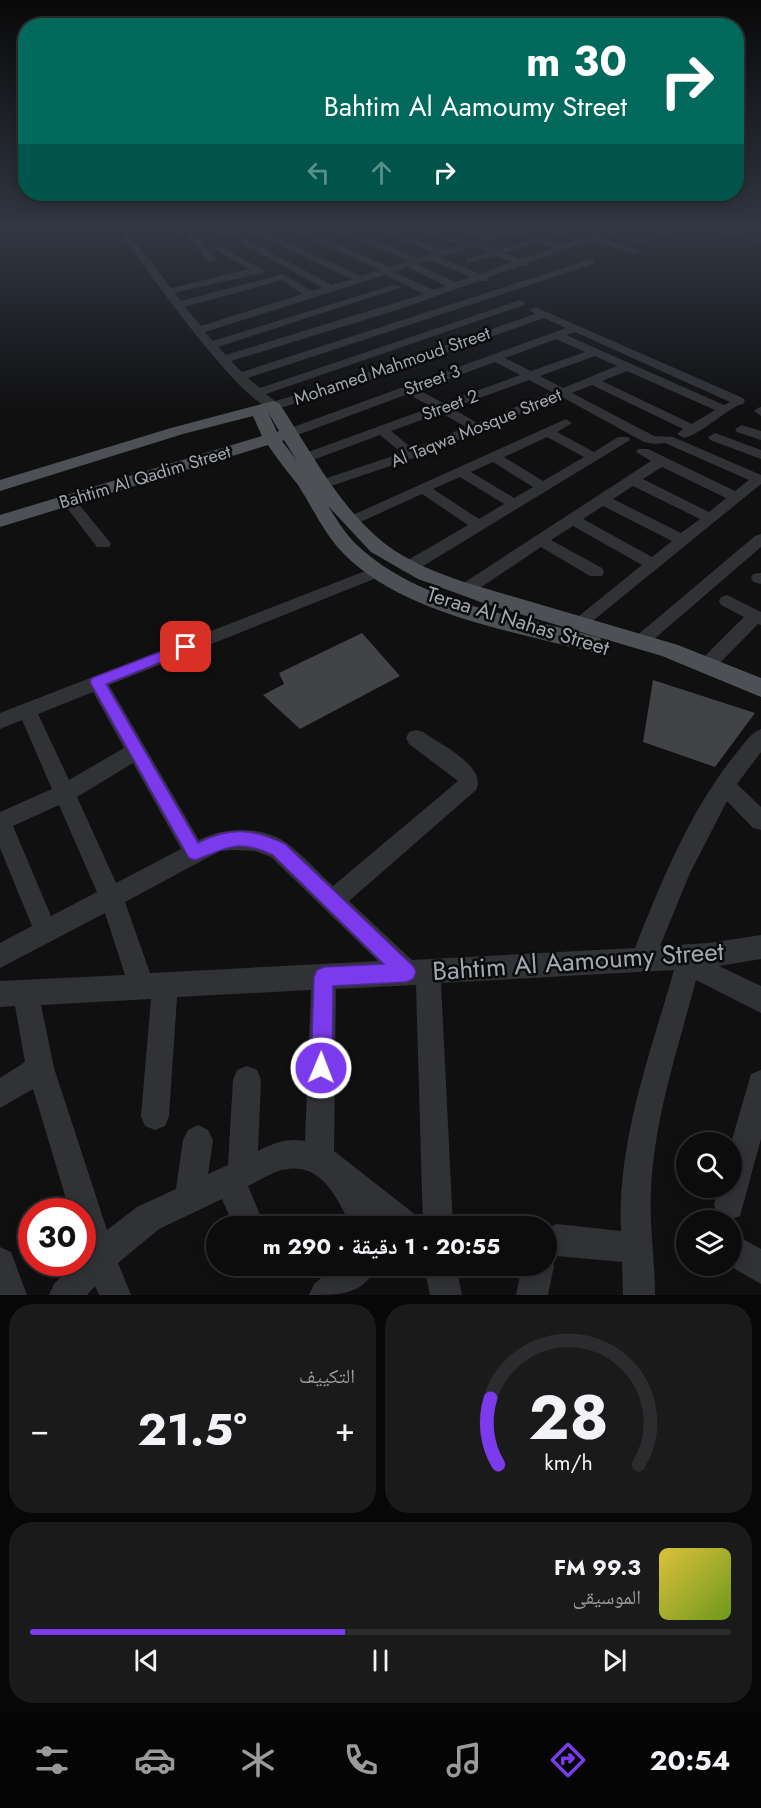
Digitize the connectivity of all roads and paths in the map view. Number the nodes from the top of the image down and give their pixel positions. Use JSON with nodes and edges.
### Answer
{"nodes":[{"id":1,"x":166,"y":287,"type":"edge"},
{"id":2,"x":184,"y":287,"type":"edge"},
{"id":3,"x":247,"y":287,"type":"edge"},
{"id":4,"x":290,"y":287,"type":"edge"},
{"id":5,"x":393,"y":287,"type":"edge"},
{"id":6,"x":423,"y":287,"type":"edge"},
{"id":7,"x":450,"y":287,"type":"edge"},
{"id":8,"x":463,"y":287,"type":"edge"},
{"id":9,"x":512,"y":287,"type":"edge"},
{"id":10,"x":331,"y":288,"type":"edge"},
{"id":11,"x":169,"y":291,"type":"junction"},
{"id":12,"x":228,"y":292,"type":"junction"},
{"id":13,"x":473,"y":292,"type":"dead end"},
{"id":14,"x":434,"y":293,"type":"junction"},
{"id":15,"x":309,"y":295,"type":"junction"},
{"id":16,"x":450,"y":300,"type":"dead end"},
{"id":17,"x":180,"y":305,"type":"junction"},
{"id":18,"x":396,"y":307,"type":"junction"},
{"id":19,"x":330,"y":308,"type":"junction"},
{"id":20,"x":227,"y":312,"type":"junction"},
{"id":21,"x":406,"y":313,"type":"dead end"},
{"id":22,"x":545,"y":314,"type":"junction"},
{"id":23,"x":352,"y":321,"type":"junction"},
{"id":24,"x":575,"y":328,"type":"junction"},
{"id":25,"x":200,"y":330,"type":"junction"},
{"id":26,"x":556,"y":335,"type":"junction"},
{"id":27,"x":212,"y":345,"type":"junction"},
{"id":28,"x":595,"y":352,"type":"junction"},
{"id":29,"x":495,"y":357,"type":"junction"},
{"id":30,"x":224,"y":359,"type":"junction"},
{"id":31,"x":628,"y":366,"type":"junction"},
{"id":32,"x":530,"y":375,"type":"junction"},
{"id":33,"x":240,"y":377,"type":"junction"},
{"id":34,"x":593,"y":381,"type":"junction"},
{"id":35,"x":409,"y":388,"type":"junction"},
{"id":36,"x":563,"y":393,"type":"junction"},
{"id":37,"x":262,"y":401,"type":"junction"},
{"id":38,"x":442,"y":408,"type":"junction"},
{"id":39,"x":725,"y":410,"type":"junction"},
{"id":40,"x":566,"y":423,"type":"dead end"},
{"id":41,"x":477,"y":428,"type":"junction"},
{"id":42,"x":693,"y":429,"type":"junction"},
{"id":43,"x":742,"y":429,"type":"dead end"},
{"id":44,"x":381,"y":430,"type":"junction"},
{"id":45,"x":548,"y":432,"type":"junction"},
{"id":46,"x":281,"y":436,"type":"junction"},
{"id":47,"x":761,"y":436,"type":"edge"},
{"id":48,"x":715,"y":437,"type":"dead end"},
{"id":49,"x":623,"y":440,"type":"dead end"},
{"id":50,"x":672,"y":441,"type":"junction"},
{"id":51,"x":643,"y":452,"type":"dead end"},
{"id":52,"x":412,"y":454,"type":"junction"},
{"id":53,"x":761,"y":455,"type":"edge"},
{"id":54,"x":493,"y":456,"type":"junction"},
{"id":55,"x":593,"y":457,"type":"junction"},
{"id":56,"x":304,"y":458,"type":"junction"},
{"id":57,"x":661,"y":461,"type":"junction"},
{"id":58,"x":460,"y":471,"type":"junction"},
{"id":59,"x":760,"y":479,"type":"edge"},
{"id":60,"x":633,"y":480,"type":"junction"},
{"id":61,"x":323,"y":483,"type":"junction"},
{"id":62,"x":0,"y":486,"type":"edge"},
{"id":63,"x":543,"y":487,"type":"junction"},
{"id":64,"x":422,"y":488,"type":"junction"},
{"id":65,"x":736,"y":497,"type":"junction"},
{"id":66,"x":68,"y":500,"type":"junction"},
{"id":67,"x":604,"y":500,"type":"junction"},
{"id":68,"x":513,"y":504,"type":"junction"},
{"id":69,"x":710,"y":518,"type":"junction"},
{"id":70,"x":573,"y":520,"type":"junction"},
{"id":71,"x":0,"y":521,"type":"edge"},
{"id":72,"x":351,"y":521,"type":"junction"},
{"id":73,"x":478,"y":525,"type":"junction"},
{"id":74,"x":761,"y":539,"type":"edge"},
{"id":75,"x":682,"y":540,"type":"junction"},
{"id":76,"x":541,"y":541,"type":"junction"},
{"id":77,"x":104,"y":544,"type":"dead end"},
{"id":78,"x":653,"y":564,"type":"junction"},
{"id":79,"x":409,"y":567,"type":"junction"},
{"id":80,"x":378,"y":571,"type":"junction"},
{"id":81,"x":596,"y":572,"type":"dead end"},
{"id":82,"x":444,"y":581,"type":"junction"},
{"id":83,"x":465,"y":590,"type":"junction"},
{"id":84,"x":429,"y":597,"type":"junction"},
{"id":85,"x":727,"y":601,"type":"dead end"},
{"id":86,"x":758,"y":617,"type":"edge"},
{"id":87,"x":578,"y":624,"type":"junction"},
{"id":88,"x":639,"y":642,"type":"junction"},
{"id":89,"x":708,"y":664,"type":"junction"},
{"id":90,"x":97,"y":682,"type":"junction"},
{"id":91,"x":761,"y":688,"type":"edge"},
{"id":92,"x":761,"y":705,"type":"edge"},
{"id":93,"x":27,"y":710,"type":"junction"},
{"id":94,"x":0,"y":721,"type":"edge"},
{"id":95,"x":761,"y":737,"type":"edge"},
{"id":96,"x":416,"y":738,"type":"dead end"},
{"id":97,"x":137,"y":751,"type":"junction"},
{"id":98,"x":726,"y":787,"type":"junction"},
{"id":99,"x":64,"y":793,"type":"junction"},
{"id":100,"x":761,"y":821,"type":"edge"},
{"id":101,"x":0,"y":822,"type":"edge"},
{"id":102,"x":195,"y":853,"type":"junction"},
{"id":103,"x":111,"y":897,"type":"junction"},
{"id":104,"x":333,"y":900,"type":"junction"},
{"id":105,"x":46,"y":932,"type":"junction"},
{"id":106,"x":761,"y":947,"type":"edge"},
{"id":107,"x":0,"y":956,"type":"edge"},
{"id":108,"x":643,"y":960,"type":"junction"},
{"id":109,"x":689,"y":960,"type":"junction"},
{"id":110,"x":417,"y":972,"type":"junction"},
{"id":111,"x":324,"y":977,"type":"junction"},
{"id":112,"x":154,"y":986,"type":"junction"},
{"id":113,"x":13,"y":993,"type":"edge"},
{"id":114,"x":761,"y":1000,"type":"edge"},
{"id":115,"x":40,"y":1068,"type":"junction"},
{"id":116,"x":247,"y":1080,"type":"dead end"},
{"id":117,"x":761,"y":1084,"type":"edge"},
{"id":118,"x":0,"y":1094,"type":"edge"},
{"id":119,"x":155,"y":1116,"type":"dead end"},
{"id":120,"x":198,"y":1140,"type":"dead end"},
{"id":121,"x":329,"y":1165,"type":"junction"},
{"id":122,"x":236,"y":1176,"type":"junction"},
{"id":123,"x":190,"y":1197,"type":"junction"},
{"id":124,"x":729,"y":1205,"type":"dead end"},
{"id":125,"x":247,"y":1216,"type":"edge"},
{"id":126,"x":362,"y":1216,"type":"edge"},
{"id":127,"x":392,"y":1216,"type":"edge"},
{"id":128,"x":437,"y":1216,"type":"edge"},
{"id":129,"x":557,"y":1240,"type":"edge"},
{"id":130,"x":636,"y":1248,"type":"junction"},
{"id":131,"x":742,"y":1256,"type":"edge"},
{"id":132,"x":100,"y":1257,"type":"junction"},
{"id":133,"x":0,"y":1263,"type":"edge"},
{"id":134,"x":761,"y":1268,"type":"edge"},
{"id":135,"x":350,"y":1276,"type":"edge"},
{"id":136,"x":442,"y":1276,"type":"edge"},
{"id":137,"x":536,"y":1276,"type":"edge"},
{"id":138,"x":330,"y":1293,"type":"edge"},
{"id":139,"x":11,"y":1295,"type":"edge"},
{"id":140,"x":65,"y":1295,"type":"edge"},
{"id":141,"x":115,"y":1295,"type":"edge"},
{"id":142,"x":446,"y":1295,"type":"edge"},
{"id":143,"x":532,"y":1295,"type":"edge"},
{"id":144,"x":639,"y":1295,"type":"edge"}],
"edges":[{"from":1,"to":11,"type":"street","name":"Teraa Al Nahas Street"},
{"from":2,"to":11,"type":"street"},
{"from":3,"to":12,"type":"street"},
{"from":4,"to":15,"type":"street"},
{"from":5,"to":19,"type":"street"},
{"from":6,"to":14,"type":"street"},
{"from":7,"to":14,"type":"street"},
{"from":8,"to":13,"type":"street"},
{"from":9,"to":33,"type":"street"},
{"from":10,"to":15,"type":"street"},
{"from":11,"to":17,"type":"street","name":"Teraa Al Nahas Street"},
{"from":12,"to":17,"type":"street"},
{"from":12,"to":20,"type":"street"},
{"from":14,"to":16,"type":"street"},
{"from":14,"to":18,"type":"street"},
{"from":15,"to":19,"type":"street"},
{"from":15,"to":20,"type":"street"},
{"from":17,"to":25,"type":"street","name":"Teraa Al Nahas Street"},
{"from":18,"to":21,"type":"street"},
{"from":18,"to":23,"type":"street"},
{"from":19,"to":23,"type":"street"},
{"from":19,"to":27,"type":"street"},
{"from":20,"to":25,"type":"street"},
{"from":22,"to":24,"type":"street"},
{"from":22,"to":37,"type":"street","name":"Mohamed Mahmoud Street"},
{"from":22,"to":37,"type":"street"},
{"from":23,"to":30,"type":"street"},
{"from":24,"to":26,"type":"street","name":"Street 3"},
{"from":24,"to":39,"type":"street"},
{"from":25,"to":27,"type":"street","name":"Teraa Al Nahas Street"},
{"from":26,"to":28,"type":"street"},
{"from":26,"to":29,"type":"street","name":"Street 3"},
{"from":27,"to":30,"type":"street","name":"Teraa Al Nahas Street"},
{"from":28,"to":31,"type":"street"},
{"from":28,"to":32,"type":"street","name":"Street 2"},
{"from":29,"to":32,"type":"street"},
{"from":29,"to":35,"type":"street","name":"Street 3"},
{"from":30,"to":33,"type":"street","name":"Teraa Al Nahas Street"},
{"from":31,"to":34,"type":"street","name":"Al Taqwa Mosque Street"},
{"from":31,"to":39,"type":"street"},
{"from":32,"to":36,"type":"street"},
{"from":32,"to":38,"type":"street","name":"Street 2"},
{"from":33,"to":37,"type":"street","name":"Teraa Al Nahas Street"},
{"from":34,"to":36,"type":"street","name":"Al Taqwa Mosque Street"},
{"from":34,"to":42,"type":"street"},
{"from":35,"to":38,"type":"street"},
{"from":35,"to":46,"type":"street","name":"Street 3"},
{"from":36,"to":41,"type":"street","name":"Al Taqwa Mosque Street"},
{"from":36,"to":50,"type":"street"},
{"from":37,"to":46,"type":"main road","name":"Teraa Al Nahas Street"},
{"from":37,"to":62,"type":"main road","name":"Bahtim Al Qadim Street"},
{"from":38,"to":41,"type":"street"},
{"from":38,"to":44,"type":"street","name":"Street 2"},
{"from":39,"to":42,"type":"street"},
{"from":40,"to":45,"type":"street"},
{"from":41,"to":52,"type":"street","name":"Al Taqwa Mosque Street"},
{"from":42,"to":50,"type":"street"},
{"from":43,"to":47,"type":"street"},
{"from":44,"to":52,"type":"street"},
{"from":44,"to":56,"type":"street","name":"Street 2"},
{"from":45,"to":54,"type":"street"},
{"from":45,"to":55,"type":"street"},
{"from":46,"to":56,"type":"main road","name":"Teraa Al Nahas Street"},
{"from":46,"to":66,"type":"main road","name":"Bahtim Al Qadim Street"},
{"from":46,"to":80,"type":"main road","name":"Teraa Al Nahas Street"},
{"from":48,"to":53,"type":"street"},
{"from":49,"to":55,"type":"street"},
{"from":50,"to":59,"type":"street"},
{"from":51,"to":57,"type":"street"},
{"from":52,"to":61,"type":"street","name":"Al Taqwa Mosque Street"},
{"from":54,"to":58,"type":"street"},
{"from":54,"to":63,"type":"street"},
{"from":55,"to":63,"type":"street"},
{"from":56,"to":61,"type":"main road","name":"Teraa Al Nahas Street"},
{"from":57,"to":60,"type":"street"},
{"from":57,"to":65,"type":"street"},
{"from":58,"to":64,"type":"street"},
{"from":58,"to":68,"type":"street"},
{"from":59,"to":65,"type":"street"},
{"from":60,"to":67,"type":"street"},
{"from":60,"to":69,"type":"street"},
{"from":61,"to":72,"type":"main road","name":"Teraa Al Nahas Street"},
{"from":63,"to":68,"type":"street"},
{"from":64,"to":72,"type":"street"},
{"from":64,"to":73,"type":"street"},
{"from":65,"to":69,"type":"street"},
{"from":66,"to":71,"type":"main road","name":"Bahtim Al Qadim Street"},
{"from":66,"to":77,"type":"street"},
{"from":67,"to":70,"type":"street"},
{"from":67,"to":75,"type":"street"},
{"from":68,"to":73,"type":"street"},
{"from":69,"to":75,"type":"street"},
{"from":70,"to":76,"type":"street"},
{"from":70,"to":78,"type":"street"},
{"from":72,"to":79,"type":"main road","name":"Teraa Al Nahas Street"},
{"from":73,"to":79,"type":"street"},
{"from":74,"to":88,"type":"street"},
{"from":75,"to":78,"type":"street"},
{"from":76,"to":81,"type":"street"},
{"from":76,"to":83,"type":"street"},
{"from":78,"to":87,"type":"street"},
{"from":79,"to":82,"type":"main road","name":"Teraa Al Nahas Street"},
{"from":80,"to":84,"type":"main road","name":"Teraa Al Nahas Street"},
{"from":80,"to":90,"type":"street"},
{"from":82,"to":83,"type":"main road","name":"Teraa Al Nahas Street"},
{"from":82,"to":84,"type":"main road"},
{"from":83,"to":87,"type":"main road","name":"Teraa Al Nahas Street"},
{"from":84,"to":92,"type":"main road","name":"Teraa Al Nahas Street"},
{"from":85,"to":86,"type":"street"},
{"from":86,"to":89,"type":"street"},
{"from":87,"to":88,"type":"main road","name":"Teraa Al Nahas Street"},
{"from":88,"to":89,"type":"main road","name":"Teraa Al Nahas Street"},
{"from":89,"to":91,"type":"main road","name":"Teraa Al Nahas Street"},
{"from":90,"to":93,"type":"street"},
{"from":90,"to":97,"type":"street"},
{"from":93,"to":94,"type":"street"},
{"from":93,"to":99,"type":"street"},
{"from":95,"to":98,"type":"street"},
{"from":96,"to":104,"type":"street"},
{"from":97,"to":99,"type":"street"},
{"from":97,"to":102,"type":"street"},
{"from":98,"to":100,"type":"street"},
{"from":98,"to":108,"type":"street"},
{"from":99,"to":101,"type":"street"},
{"from":99,"to":103,"type":"street"},
{"from":101,"to":105,"type":"street"},
{"from":102,"to":103,"type":"street"},
{"from":102,"to":104,"type":"street"},
{"from":103,"to":105,"type":"street"},
{"from":103,"to":112,"type":"street"},
{"from":104,"to":110,"type":"street"},
{"from":105,"to":107,"type":"street"},
{"from":106,"to":109,"type":"street","name":"Bahtim Al Aamoumy Street"},
{"from":108,"to":109,"type":"street","name":"Bahtim Al Aamoumy Street"},
{"from":108,"to":110,"type":"street","name":"Bahtim Al Aamoumy Street"},
{"from":109,"to":114,"type":"street"},
{"from":109,"to":130,"type":"street"},
{"from":110,"to":111,"type":"street","name":"Bahtim Al Aamoumy Street"},
{"from":110,"to":128,"type":"street"},
{"from":111,"to":112,"type":"street","name":"Bahtim Al Aamoumy Street"},
{"from":111,"to":121,"type":"street"},
{"from":112,"to":113,"type":"street","name":"Bahtim Al Aamoumy Street"},
{"from":112,"to":119,"type":"street"},
{"from":113,"to":115,"type":"street"},
{"from":115,"to":118,"type":"street"},
{"from":115,"to":132,"type":"street"},
{"from":116,"to":122,"type":"street"},
{"from":117,"to":124,"type":"street"},
{"from":120,"to":123,"type":"street"},
{"from":121,"to":122,"type":"street"},
{"from":121,"to":126,"type":"street"},
{"from":121,"to":127,"type":"street"},
{"from":122,"to":123,"type":"street"},
{"from":122,"to":125,"type":"street"},
{"from":123,"to":132,"type":"street"},
{"from":129,"to":130,"type":"street"},
{"from":130,"to":144,"type":"street"},
{"from":131,"to":134,"type":"street"},
{"from":132,"to":140,"type":"street"},
{"from":132,"to":141,"type":"street"},
{"from":133,"to":139,"type":"street"},
{"from":135,"to":138,"type":"street"},
{"from":136,"to":142,"type":"street"},
{"from":137,"to":143,"type":"street"}]}
